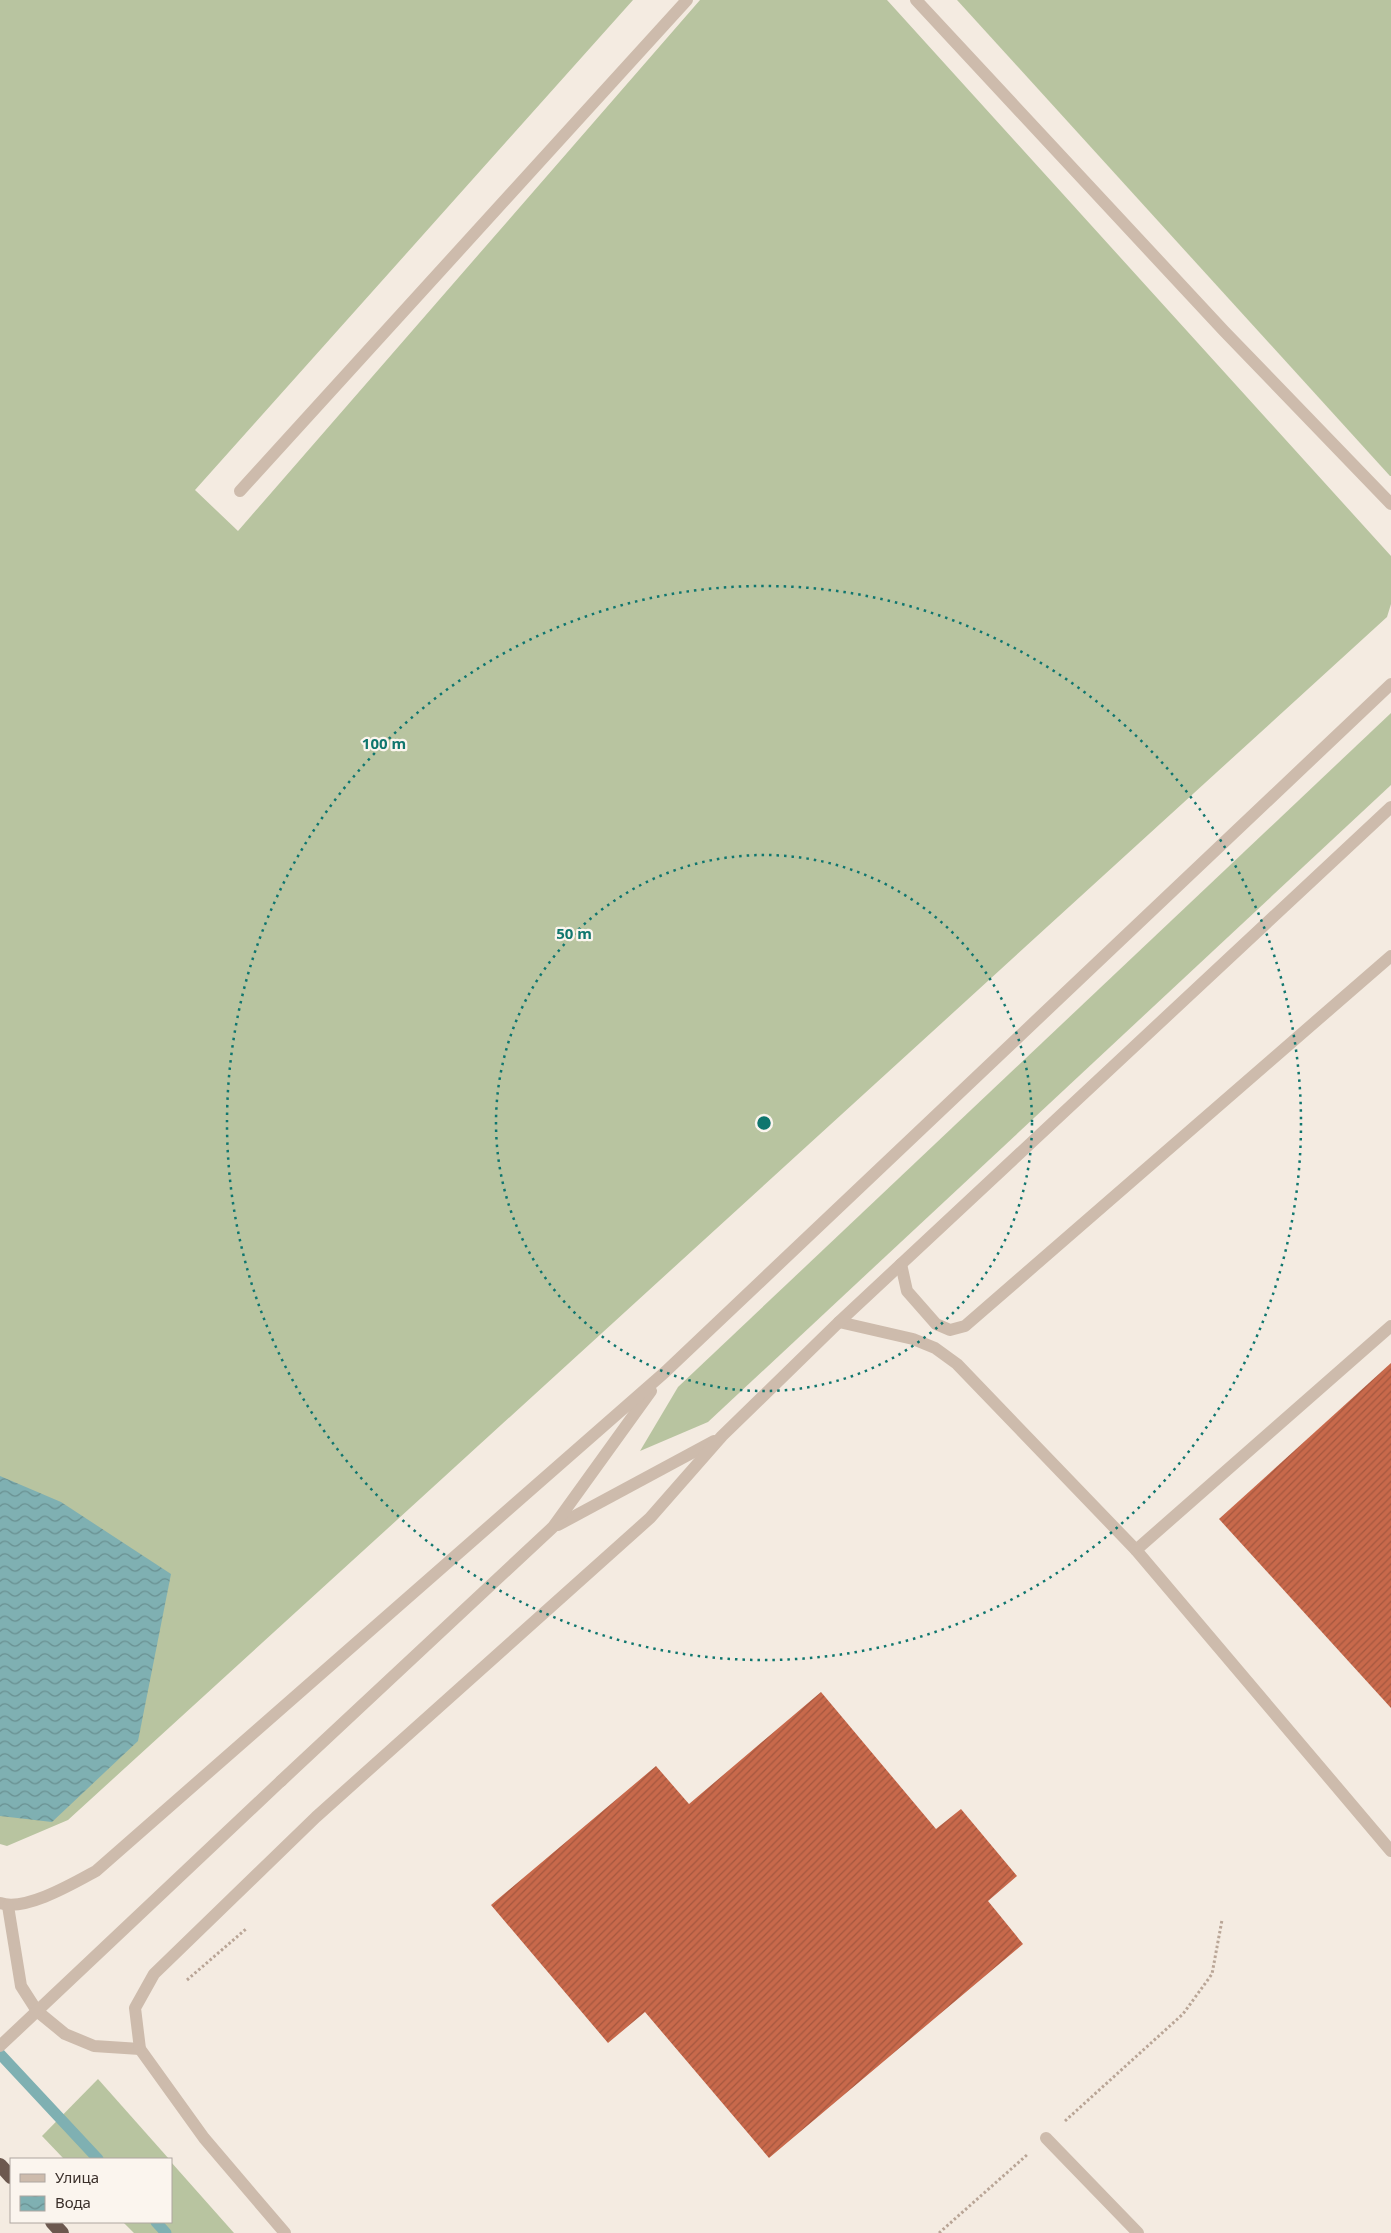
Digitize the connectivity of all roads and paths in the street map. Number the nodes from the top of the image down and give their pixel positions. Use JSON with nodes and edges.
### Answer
{"nodes":[{"id":1,"x":687,"y":0,"type":"edge"},
{"id":2,"x":916,"y":0,"type":"edge"},
{"id":3,"x":240,"y":491,"type":"dead end"},
{"id":4,"x":1391,"y":504,"type":"edge"},
{"id":5,"x":1391,"y":684,"type":"edge"},
{"id":6,"x":1391,"y":807,"type":"edge"},
{"id":7,"x":1391,"y":956,"type":"edge"},
{"id":8,"x":901,"y":1264,"type":"junction"},
{"id":9,"x":839,"y":1322,"type":"junction"},
{"id":10,"x":1391,"y":1326,"type":"edge"},
{"id":11,"x":664,"y":1373,"type":"junction"},
{"id":12,"x":722,"y":1436,"type":"junction"},
{"id":13,"x":553,"y":1527,"type":"junction"},
{"id":14,"x":1136,"y":1550,"type":"junction"},
{"id":15,"x":1391,"y":1851,"type":"edge"},
{"id":16,"x":4,"y":1904,"type":"edge"},
{"id":17,"x":1222,"y":1920,"type":"dead end"},
{"id":18,"x":0,"y":2046,"type":"edge"},
{"id":19,"x":140,"y":2049,"type":"junction"},
{"id":20,"x":1046,"y":2138,"type":"junction"},
{"id":21,"x":0,"y":2165,"type":"edge"},
{"id":22,"x":10,"y":2176,"type":"edge"},
{"id":23,"x":53,"y":2223,"type":"edge"},
{"id":24,"x":62,"y":2233,"type":"edge"},
{"id":25,"x":286,"y":2233,"type":"edge"},
{"id":26,"x":939,"y":2233,"type":"edge"},
{"id":27,"x":1138,"y":2233,"type":"edge"}],
"edges":[{"from":1,"to":3,"type":"street"},
{"from":2,"to":4,"type":"street"},
{"from":5,"to":11,"type":"street"},
{"from":6,"to":8,"type":"street"},
{"from":7,"to":8,"type":"street"},
{"from":8,"to":9,"type":"street"},
{"from":9,"to":12,"type":"street"},
{"from":9,"to":14,"type":"street"},
{"from":10,"to":14,"type":"street"},
{"from":11,"to":13,"type":"street"},
{"from":11,"to":16,"type":"street"},
{"from":12,"to":13,"type":"street"},
{"from":12,"to":19,"type":"street"},
{"from":13,"to":18,"type":"street","bridge":true},
{"from":14,"to":15,"type":"street"},
{"from":16,"to":19,"type":"street"},
{"from":17,"to":20,"type":"path"},
{"from":19,"to":25,"type":"street"},
{"from":20,"to":26,"type":"path"},
{"from":20,"to":27,"type":"street"},
{"from":21,"to":22,"type":"highway"},
{"from":23,"to":24,"type":"highway"}]}
